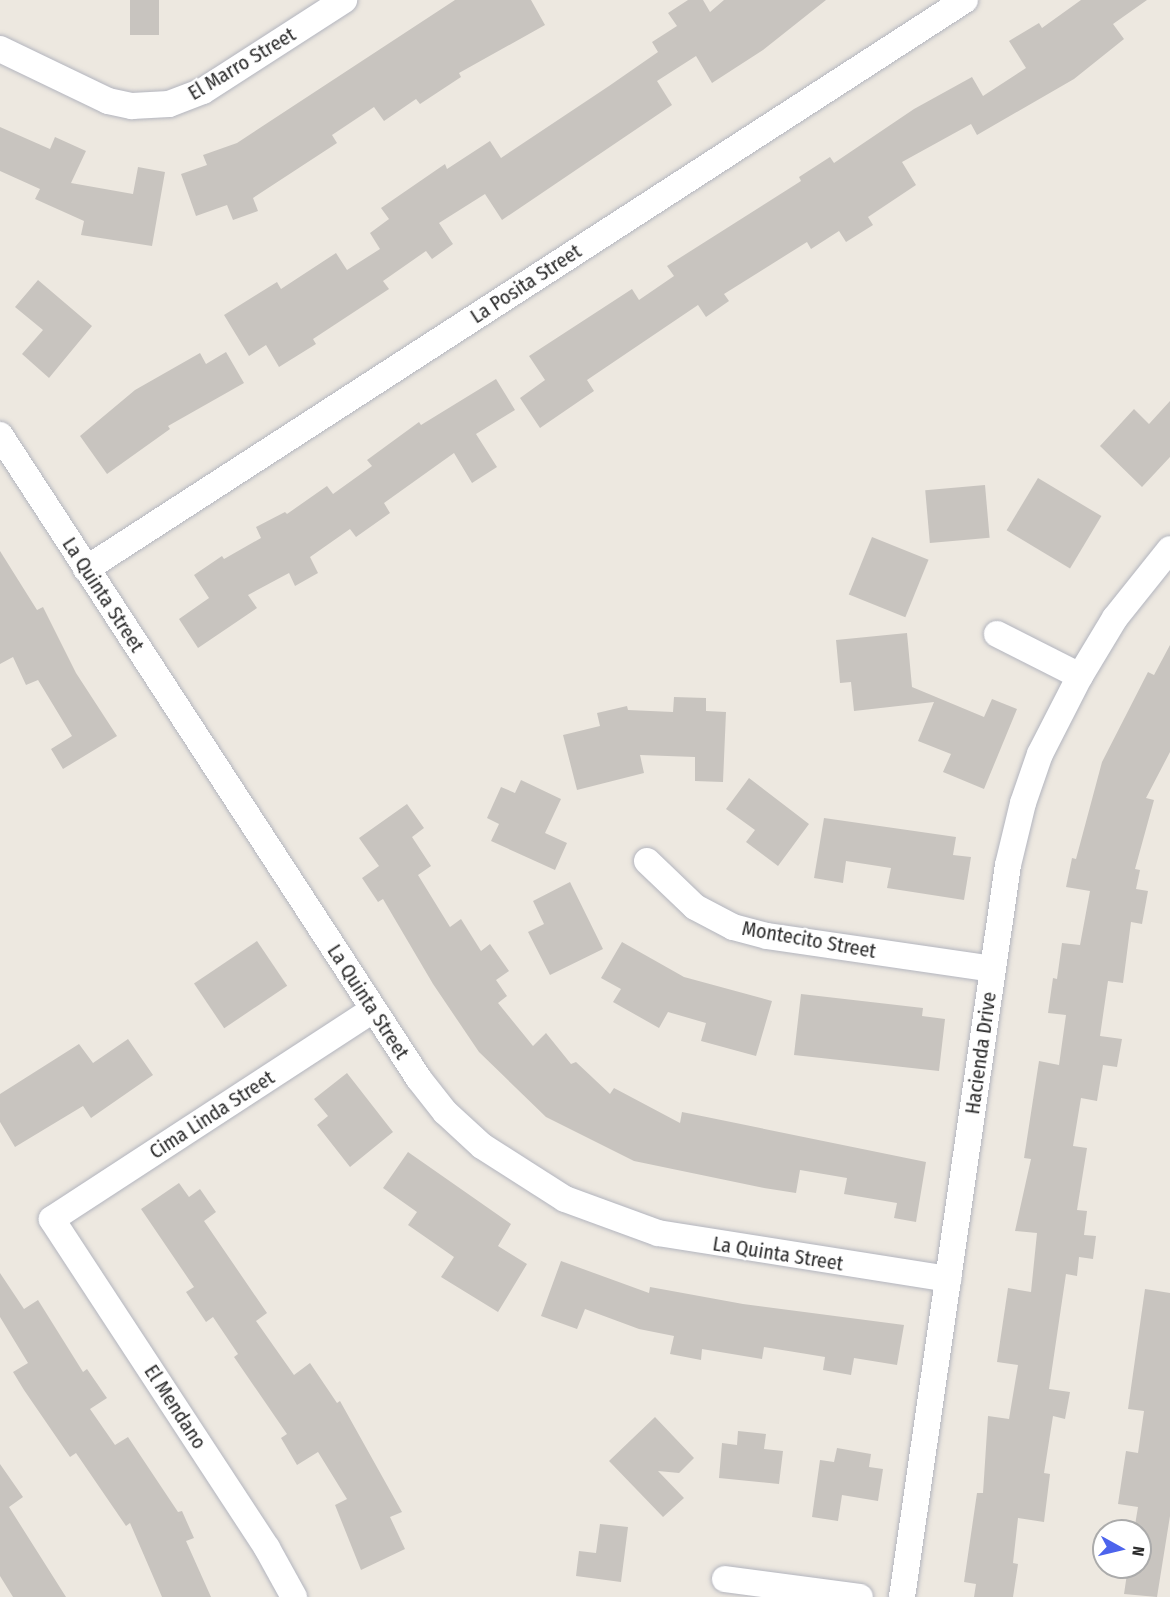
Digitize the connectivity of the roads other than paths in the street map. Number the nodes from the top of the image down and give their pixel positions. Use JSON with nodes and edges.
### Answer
{"nodes":[{"id":1,"x":344,"y":0,"type":"edge"},
{"id":2,"x":965,"y":0,"type":"edge"},
{"id":3,"x":0,"y":49,"type":"edge"},
{"id":4,"x":0,"y":435,"type":"edge"},
{"id":5,"x":1170,"y":549,"type":"edge"},
{"id":6,"x":86,"y":569,"type":"junction"},
{"id":7,"x":997,"y":634,"type":"dead end"},
{"id":8,"x":1080,"y":676,"type":"junction"},
{"id":9,"x":647,"y":861,"type":"dead end"},
{"id":10,"x":992,"y":969,"type":"junction"},
{"id":11,"x":373,"y":1010,"type":"junction"},
{"id":12,"x":52,"y":1219,"type":"joint"},
{"id":13,"x":948,"y":1279,"type":"junction"},
{"id":14,"x":725,"y":1579,"type":"dead end"},
{"id":15,"x":294,"y":1597,"type":"edge"},
{"id":16,"x":860,"y":1597,"type":"edge"},
{"id":17,"x":902,"y":1597,"type":"edge"}],
"edges":[{"from":1,"to":3,"type":"street","name":"El Marro Street"},
{"from":2,"to":6,"type":"street","name":"La Posita Street"},
{"from":4,"to":6,"type":"street","name":"La Quinta Street"},
{"from":5,"to":8,"type":"street","name":"Hacienda Drive"},
{"from":6,"to":11,"type":"street","name":"La Quinta Street"},
{"from":7,"to":8,"type":"street"},
{"from":8,"to":10,"type":"street","name":"Hacienda Drive"},
{"from":9,"to":10,"type":"street","name":"Montecito Street"},
{"from":10,"to":13,"type":"street","name":"Hacienda Drive"},
{"from":11,"to":12,"type":"street","name":"Cima Linda Street"},
{"from":11,"to":13,"type":"street","name":"La Quinta Street"},
{"from":12,"to":15,"type":"street","name":"El Mendano"},
{"from":13,"to":17,"type":"street","name":"Hacienda Drive"},
{"from":14,"to":16,"type":"street"}]}
